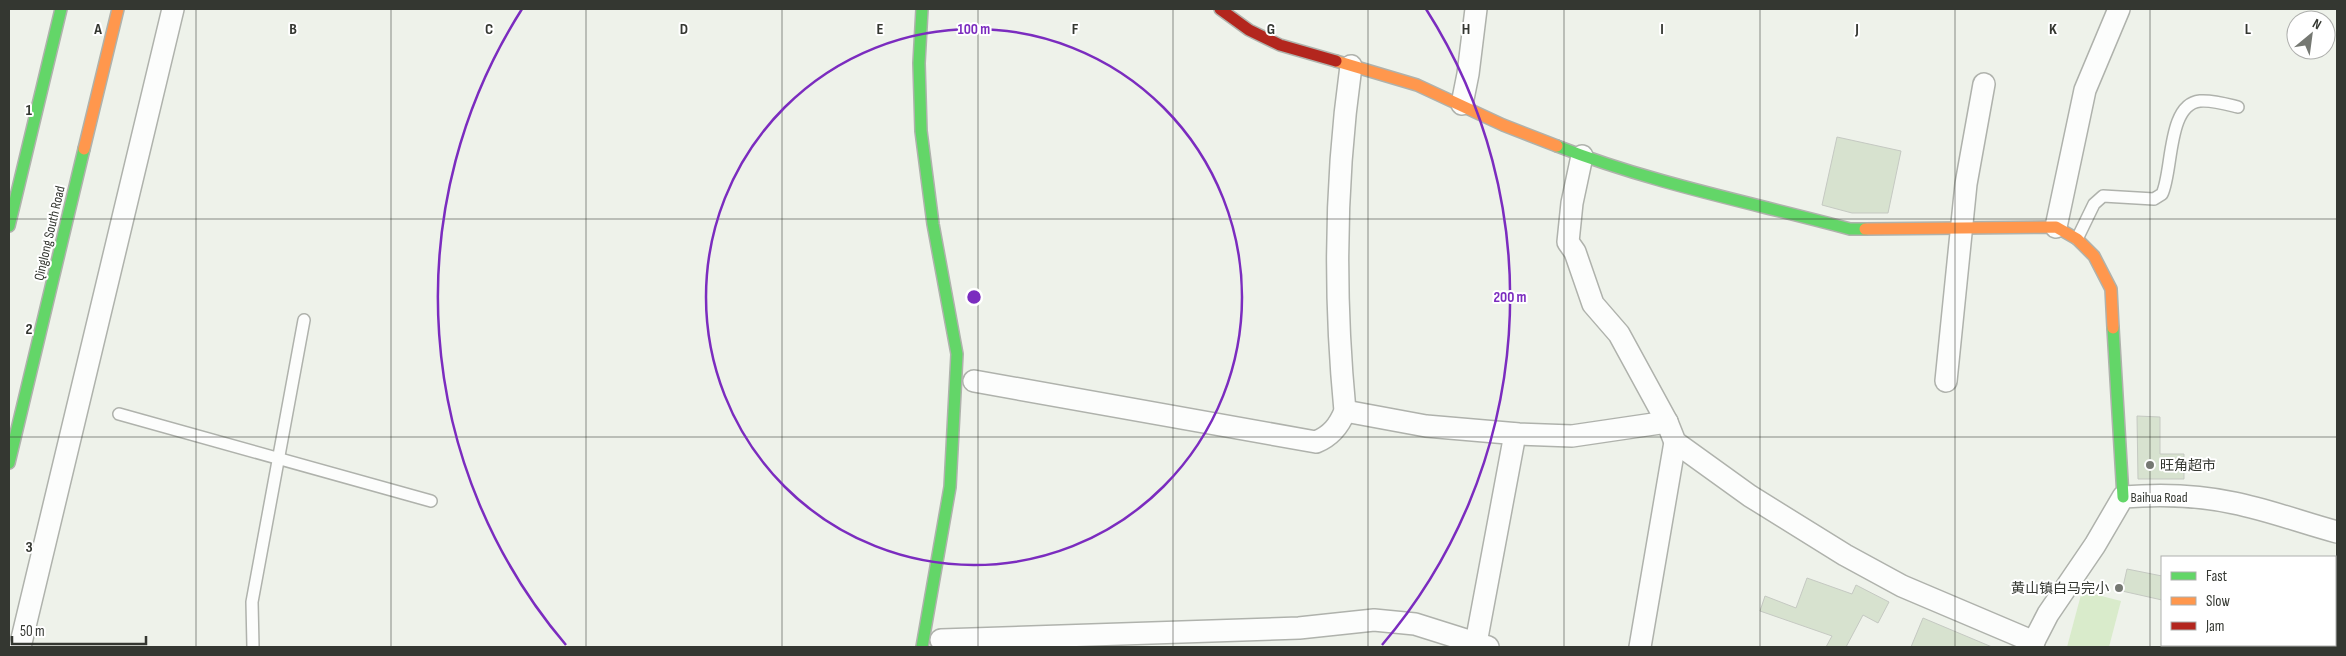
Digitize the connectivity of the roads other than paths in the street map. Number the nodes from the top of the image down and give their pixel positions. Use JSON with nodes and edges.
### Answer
{"nodes":[{"id":1,"x":60,"y":9,"type":"edge"},
{"id":2,"x":118,"y":9,"type":"edge"},
{"id":3,"x":173,"y":9,"type":"edge"},
{"id":4,"x":922,"y":9,"type":"edge"},
{"id":5,"x":1220,"y":9,"type":"edge"},
{"id":6,"x":1476,"y":9,"type":"edge"},
{"id":7,"x":2119,"y":9,"type":"edge"},
{"id":8,"x":1350,"y":66,"type":"junction"},
{"id":9,"x":1984,"y":84,"type":"dead end"},
{"id":10,"x":1462,"y":104,"type":"junction"},
{"id":11,"x":2238,"y":107,"type":"dead end"},
{"id":12,"x":1582,"y":156,"type":"junction"},
{"id":13,"x":9,"y":226,"type":"edge"},
{"id":14,"x":2056,"y":227,"type":"junction"},
{"id":15,"x":1962,"y":228,"type":"junction"},
{"id":16,"x":2077,"y":239,"type":"junction"},
{"id":17,"x":304,"y":320,"type":"dead end"},
{"id":18,"x":974,"y":381,"type":"dead end"},
{"id":19,"x":1946,"y":381,"type":"dead end"},
{"id":20,"x":1345,"y":411,"type":"junction"},
{"id":21,"x":119,"y":414,"type":"dead end"},
{"id":22,"x":1667,"y":422,"type":"junction"},
{"id":23,"x":1515,"y":434,"type":"junction"},
{"id":24,"x":1675,"y":442,"type":"junction"},
{"id":25,"x":278,"y":458,"type":"junction"},
{"id":26,"x":9,"y":463,"type":"edge"},
{"id":27,"x":2124,"y":497,"type":"junction"},
{"id":28,"x":431,"y":501,"type":"dead end"},
{"id":29,"x":2337,"y":532,"type":"edge"},
{"id":30,"x":936,"y":641,"type":"edge"},
{"id":31,"x":1482,"y":645,"type":"edge"},
{"id":32,"x":2033,"y":645,"type":"edge"},
{"id":33,"x":20,"y":647,"type":"edge"},
{"id":34,"x":253,"y":647,"type":"edge"},
{"id":35,"x":1640,"y":647,"type":"edge"}],
"edges":[{"from":1,"to":13,"type":"street"},
{"from":2,"to":26,"type":"street","name":"Qinglong South Road"},
{"from":3,"to":33,"type":"street"},
{"from":4,"to":30,"type":"street"},
{"from":5,"to":8,"type":"street"},
{"from":6,"to":10,"type":"street"},
{"from":7,"to":14,"type":"street"},
{"from":8,"to":10,"type":"street"},
{"from":8,"to":20,"type":"street"},
{"from":9,"to":15,"type":"street"},
{"from":10,"to":12,"type":"street"},
{"from":11,"to":16,"type":"lane"},
{"from":12,"to":15,"type":"street"},
{"from":12,"to":22,"type":"street"},
{"from":14,"to":15,"type":"street"},
{"from":14,"to":16,"type":"street"},
{"from":15,"to":19,"type":"street"},
{"from":16,"to":27,"type":"street"},
{"from":17,"to":25,"type":"lane"},
{"from":18,"to":20,"type":"street"},
{"from":20,"to":23,"type":"street"},
{"from":21,"to":25,"type":"lane"},
{"from":22,"to":23,"type":"street"},
{"from":22,"to":24,"type":"street"},
{"from":23,"to":31,"type":"street"},
{"from":24,"to":32,"type":"street"},
{"from":24,"to":35,"type":"street"},
{"from":25,"to":28,"type":"lane"},
{"from":25,"to":34,"type":"lane"},
{"from":27,"to":29,"type":"street","name":"Baihua Road"},
{"from":27,"to":32,"type":"street","name":"Baihua Road"},
{"from":30,"to":31,"type":"street"}]}
